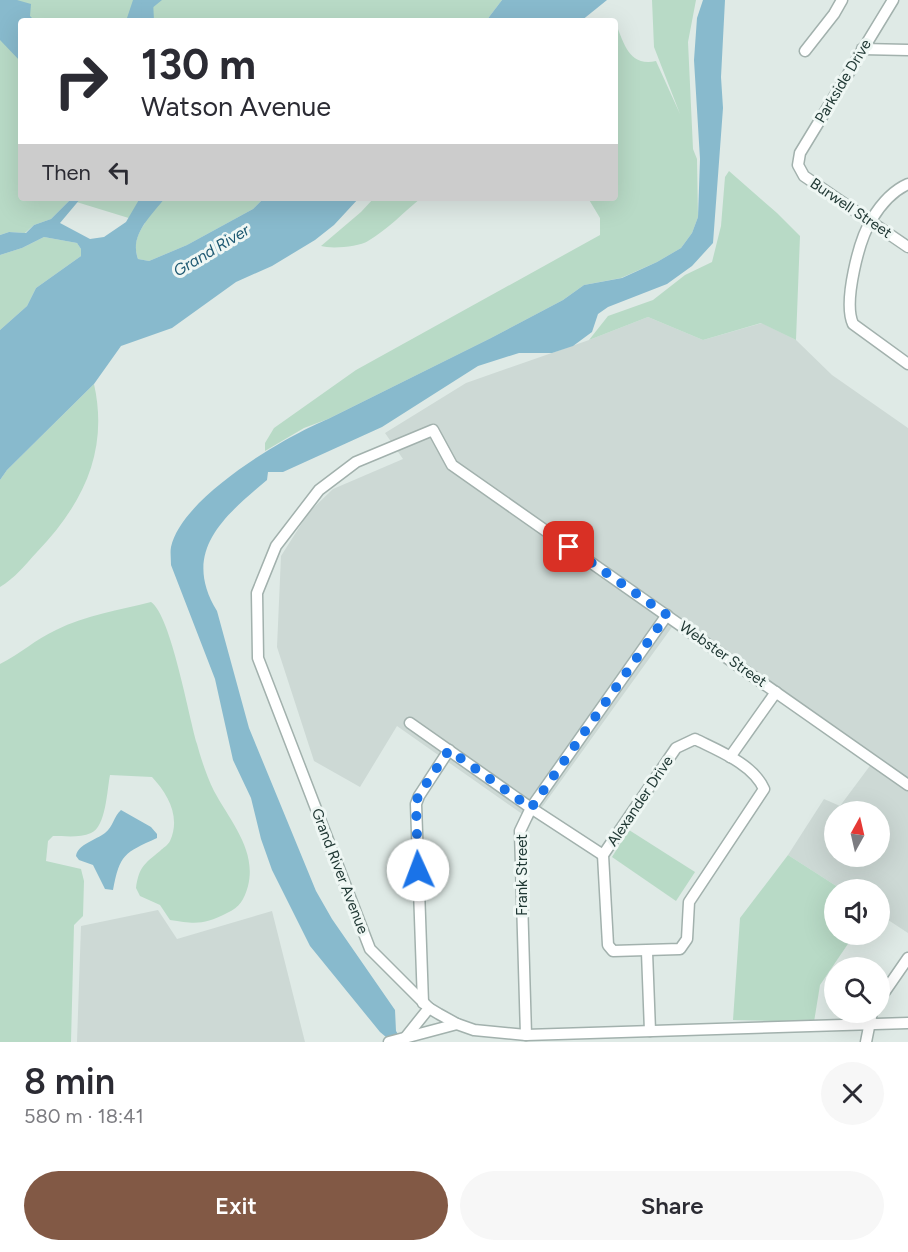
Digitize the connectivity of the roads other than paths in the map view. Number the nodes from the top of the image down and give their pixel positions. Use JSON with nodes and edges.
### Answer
{"nodes":[{"id":1,"x":842,"y":0,"type":"edge"},
{"id":2,"x":893,"y":0,"type":"edge"},
{"id":3,"x":862,"y":49,"type":"junction"},
{"id":4,"x":908,"y":50,"type":"edge"},
{"id":5,"x":805,"y":51,"type":"dead end"},
{"id":6,"x":798,"y":165,"type":"joint"},
{"id":7,"x":908,"y":184,"type":"edge"},
{"id":8,"x":870,"y":221,"type":"junction"},
{"id":9,"x":908,"y":247,"type":"edge"},
{"id":10,"x":908,"y":364,"type":"edge"},
{"id":11,"x":433,"y":430,"type":"joint"},
{"id":12,"x":667,"y":615,"type":"junction"},
{"id":13,"x":776,"y":692,"type":"junction"},
{"id":14,"x":410,"y":723,"type":"dead end"},
{"id":15,"x":449,"y":750,"type":"junction"},
{"id":16,"x":730,"y":757,"type":"junction"},
{"id":17,"x":908,"y":785,"type":"edge"},
{"id":18,"x":531,"y":808,"type":"junction"},
{"id":19,"x":603,"y":855,"type":"junction"},
{"id":20,"x":647,"y":951,"type":"junction"},
{"id":21,"x":908,"y":958,"type":"edge"},
{"id":22,"x":890,"y":984,"type":"edge"},
{"id":23,"x":426,"y":1006,"type":"junction"},
{"id":24,"x":908,"y":1023,"type":"edge"},
{"id":25,"x":457,"y":1024,"type":"junction"},
{"id":26,"x":868,"y":1025,"type":"junction"},
{"id":27,"x":650,"y":1031,"type":"junction"},
{"id":28,"x":526,"y":1035,"type":"junction"},
{"id":29,"x":405,"y":1038,"type":"junction"},
{"id":30,"x":389,"y":1042,"type":"edge"},
{"id":31,"x":866,"y":1042,"type":"edge"}],
"edges":[{"from":1,"to":5,"type":"street"},
{"from":2,"to":3,"type":"street","name":"Parkside Drive"},
{"from":3,"to":4,"type":"street"},
{"from":3,"to":6,"type":"street","name":"Parkside Drive"},
{"from":6,"to":8,"type":"street","name":"Burwell Street"},
{"from":7,"to":8,"type":"street"},
{"from":8,"to":9,"type":"street","name":"Burwell Street"},
{"from":8,"to":10,"type":"street"},
{"from":11,"to":12,"type":"street","name":"Webster Street"},
{"from":11,"to":23,"type":"street","name":"Grand River Avenue"},
{"from":12,"to":13,"type":"street","name":"Webster Street"},
{"from":12,"to":18,"type":"street","name":"Frank Street"},
{"from":13,"to":16,"type":"street"},
{"from":13,"to":17,"type":"street","name":"Webster Street"},
{"from":14,"to":15,"type":"street"},
{"from":15,"to":18,"type":"street"},
{"from":15,"to":23,"type":"street"},
{"from":16,"to":19,"type":"street","name":"Alexander Drive"},
{"from":16,"to":20,"type":"street","name":"Alexander Drive"},
{"from":18,"to":19,"type":"street"},
{"from":18,"to":28,"type":"street","name":"Frank Street"},
{"from":19,"to":20,"type":"street","name":"Alexander Drive"},
{"from":20,"to":27,"type":"street"},
{"from":21,"to":22,"type":"street"},
{"from":23,"to":25,"type":"street","name":"Grand River Avenue"},
{"from":23,"to":29,"type":"street"},
{"from":24,"to":26,"type":"street","name":"Grand River Avenue"},
{"from":25,"to":28,"type":"street","name":"Grand River Avenue"},
{"from":25,"to":29,"type":"street"},
{"from":26,"to":27,"type":"street","name":"Grand River Avenue"},
{"from":26,"to":31,"type":"street"},
{"from":27,"to":28,"type":"street","name":"Grand River Avenue"},
{"from":29,"to":30,"type":"street"}]}
